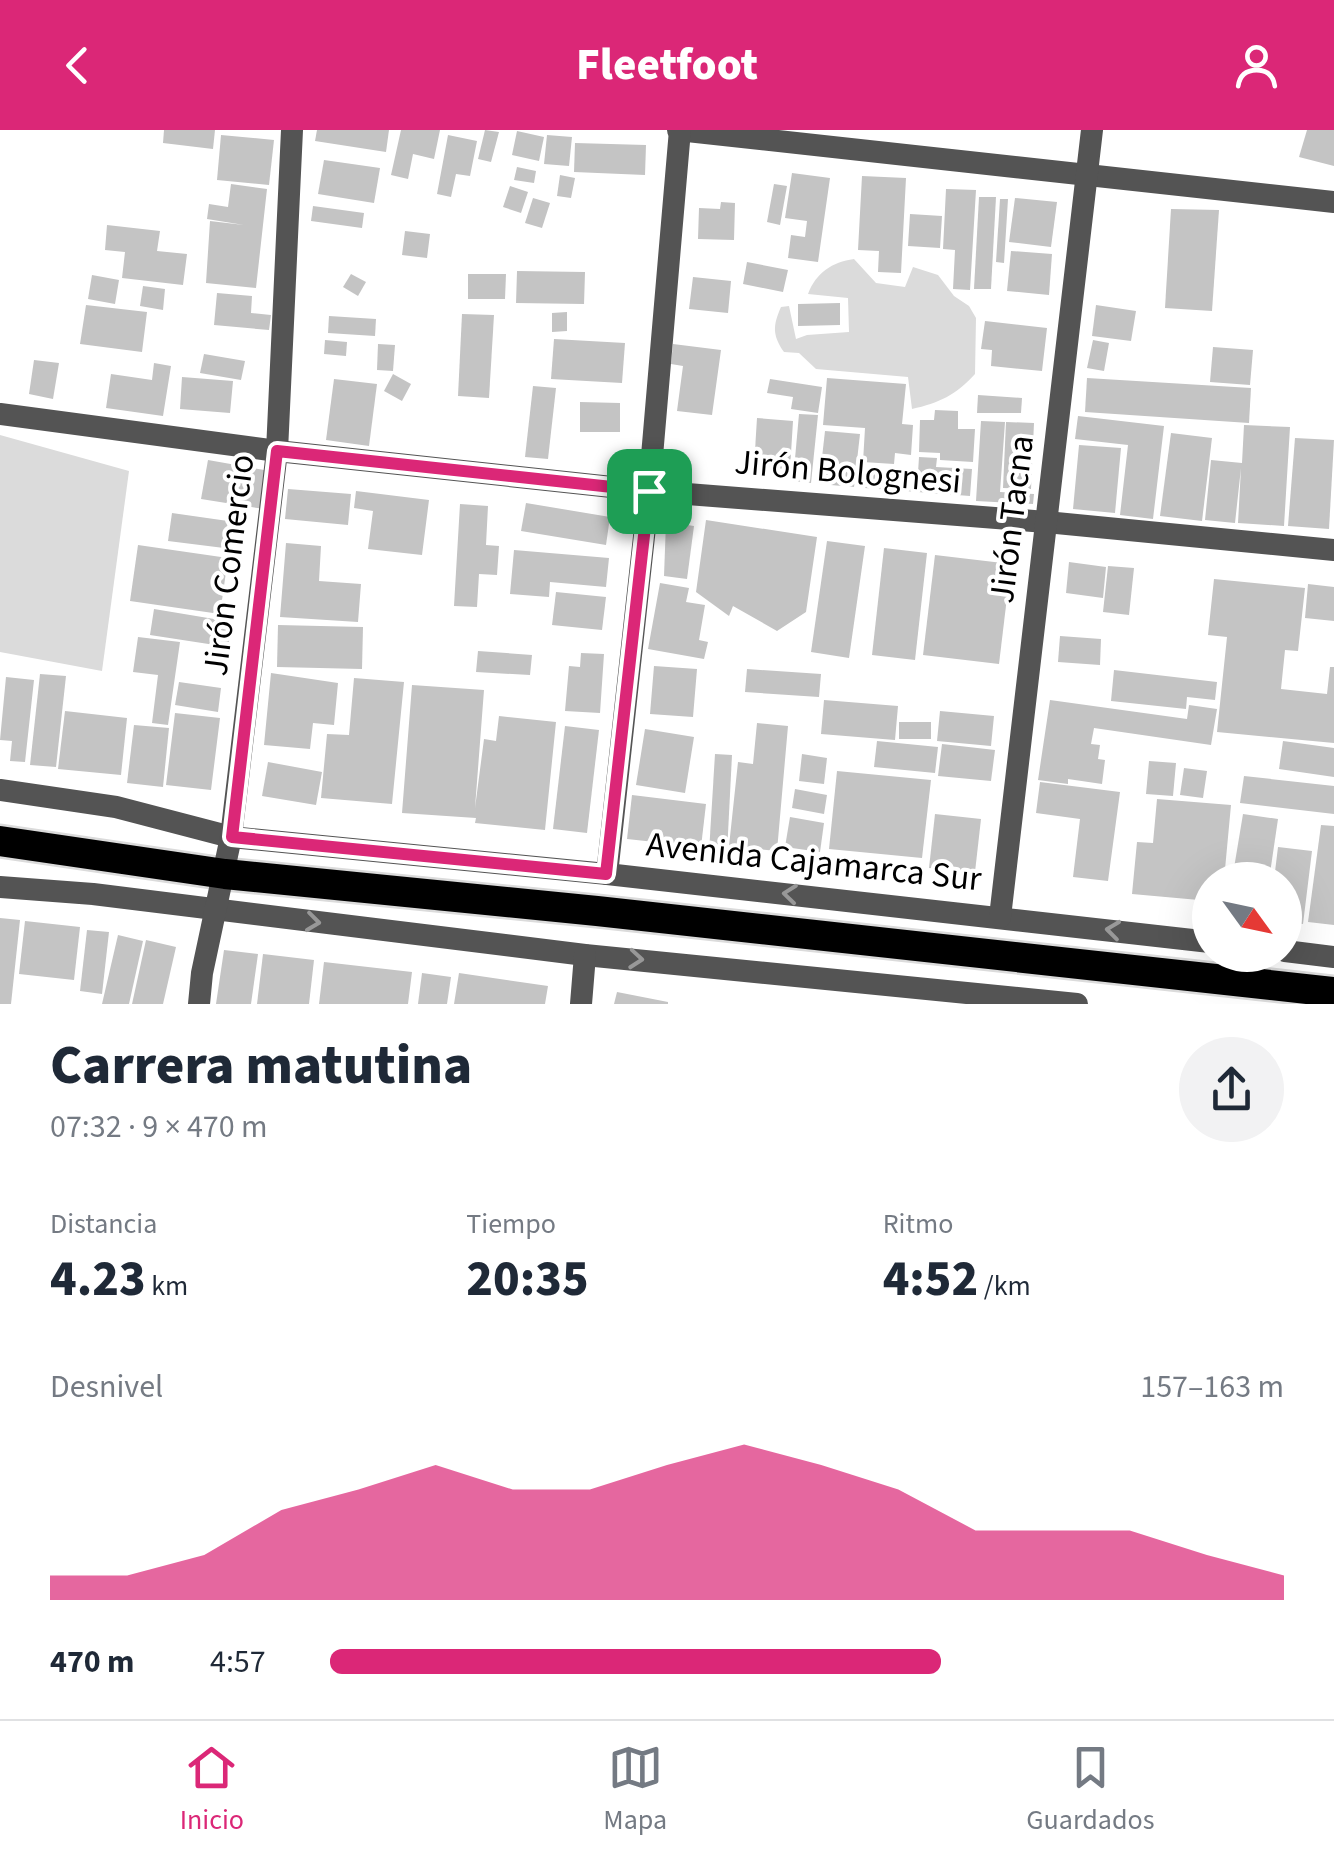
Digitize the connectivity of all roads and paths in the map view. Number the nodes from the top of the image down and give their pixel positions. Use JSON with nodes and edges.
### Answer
{"nodes":[{"id":1,"x":292,"y":130,"type":"edge"},
{"id":2,"x":679,"y":130,"type":"edge"},
{"id":3,"x":1092,"y":130,"type":"edge"},
{"id":4,"x":1087,"y":173,"type":"junction"},
{"id":5,"x":1334,"y":202,"type":"edge"},
{"id":6,"x":0,"y":414,"type":"edge"},
{"id":7,"x":277,"y":451,"type":"junction"},
{"id":8,"x":649,"y":491,"type":"junction"},
{"id":9,"x":1046,"y":522,"type":"junction"},
{"id":10,"x":1334,"y":550,"type":"edge"},
{"id":11,"x":0,"y":790,"type":"edge"},
{"id":12,"x":232,"y":837,"type":"junction"},
{"id":13,"x":0,"y":841,"type":"edge"},
{"id":14,"x":226,"y":874,"type":"junction"},
{"id":15,"x":606,"y":874,"type":"junction"},
{"id":16,"x":0,"y":887,"type":"edge"},
{"id":17,"x":216,"y":910,"type":"junction"},
{"id":18,"x":1000,"y":917,"type":"junction"},
{"id":19,"x":1192,"y":940,"type":"edge"},
{"id":20,"x":1302,"y":953,"type":"edge"},
{"id":21,"x":586,"y":954,"type":"junction"},
{"id":22,"x":1334,"y":957,"type":"edge"},
{"id":23,"x":1334,"y":992,"type":"edge"},
{"id":24,"x":981,"y":998,"type":"edge"},
{"id":25,"x":199,"y":1004,"type":"edge"},
{"id":26,"x":581,"y":1004,"type":"edge"},
{"id":27,"x":1077,"y":1004,"type":"edge"}],
"edges":[{"from":1,"to":7,"type":"street","name":"Jirón Comercio"},
{"from":2,"to":4,"type":"street"},
{"from":2,"to":8,"type":"street"},
{"from":3,"to":4,"type":"street","name":"Jirón Tacna"},
{"from":4,"to":5,"type":"street"},
{"from":4,"to":9,"type":"street","name":"Jirón Tacna"},
{"from":6,"to":7,"type":"street","name":"Jirón Bolognesi"},
{"from":7,"to":8,"type":"street","name":"Jirón Bolognesi"},
{"from":7,"to":12,"type":"street","name":"Jirón Comercio"},
{"from":8,"to":9,"type":"street","name":"Jirón Bolognesi"},
{"from":8,"to":15,"type":"street"},
{"from":9,"to":10,"type":"street","name":"Jirón Bolognesi"},
{"from":9,"to":18,"type":"street","name":"Jirón Tacna"},
{"from":11,"to":12,"type":"street","name":"Avenida Cajamarca Sur"},
{"from":12,"to":14,"type":"street","name":"Jirón Comercio"},
{"from":12,"to":15,"type":"street","name":"Avenida Cajamarca Sur"},
{"from":13,"to":14,"type":"highway"},
{"from":14,"to":17,"type":"street","name":"Jirón Comercio"},
{"from":14,"to":23,"type":"highway"},
{"from":18,"to":15,"type":"street","name":"Avenida Cajamarca Sur","one_way":true},
{"from":16,"to":17,"type":"street"},
{"from":17,"to":21,"type":"street","one_way":true},
{"from":17,"to":25,"type":"street","name":"Jirón Comercio"},
{"from":19,"to":18,"type":"street","name":"Avenida Cajamarca Sur","one_way":true},
{"from":20,"to":22,"type":"street"},
{"from":21,"to":24,"type":"street","one_way":true},
{"from":21,"to":26,"type":"street"},
{"from":24,"to":27,"type":"street"}]}
